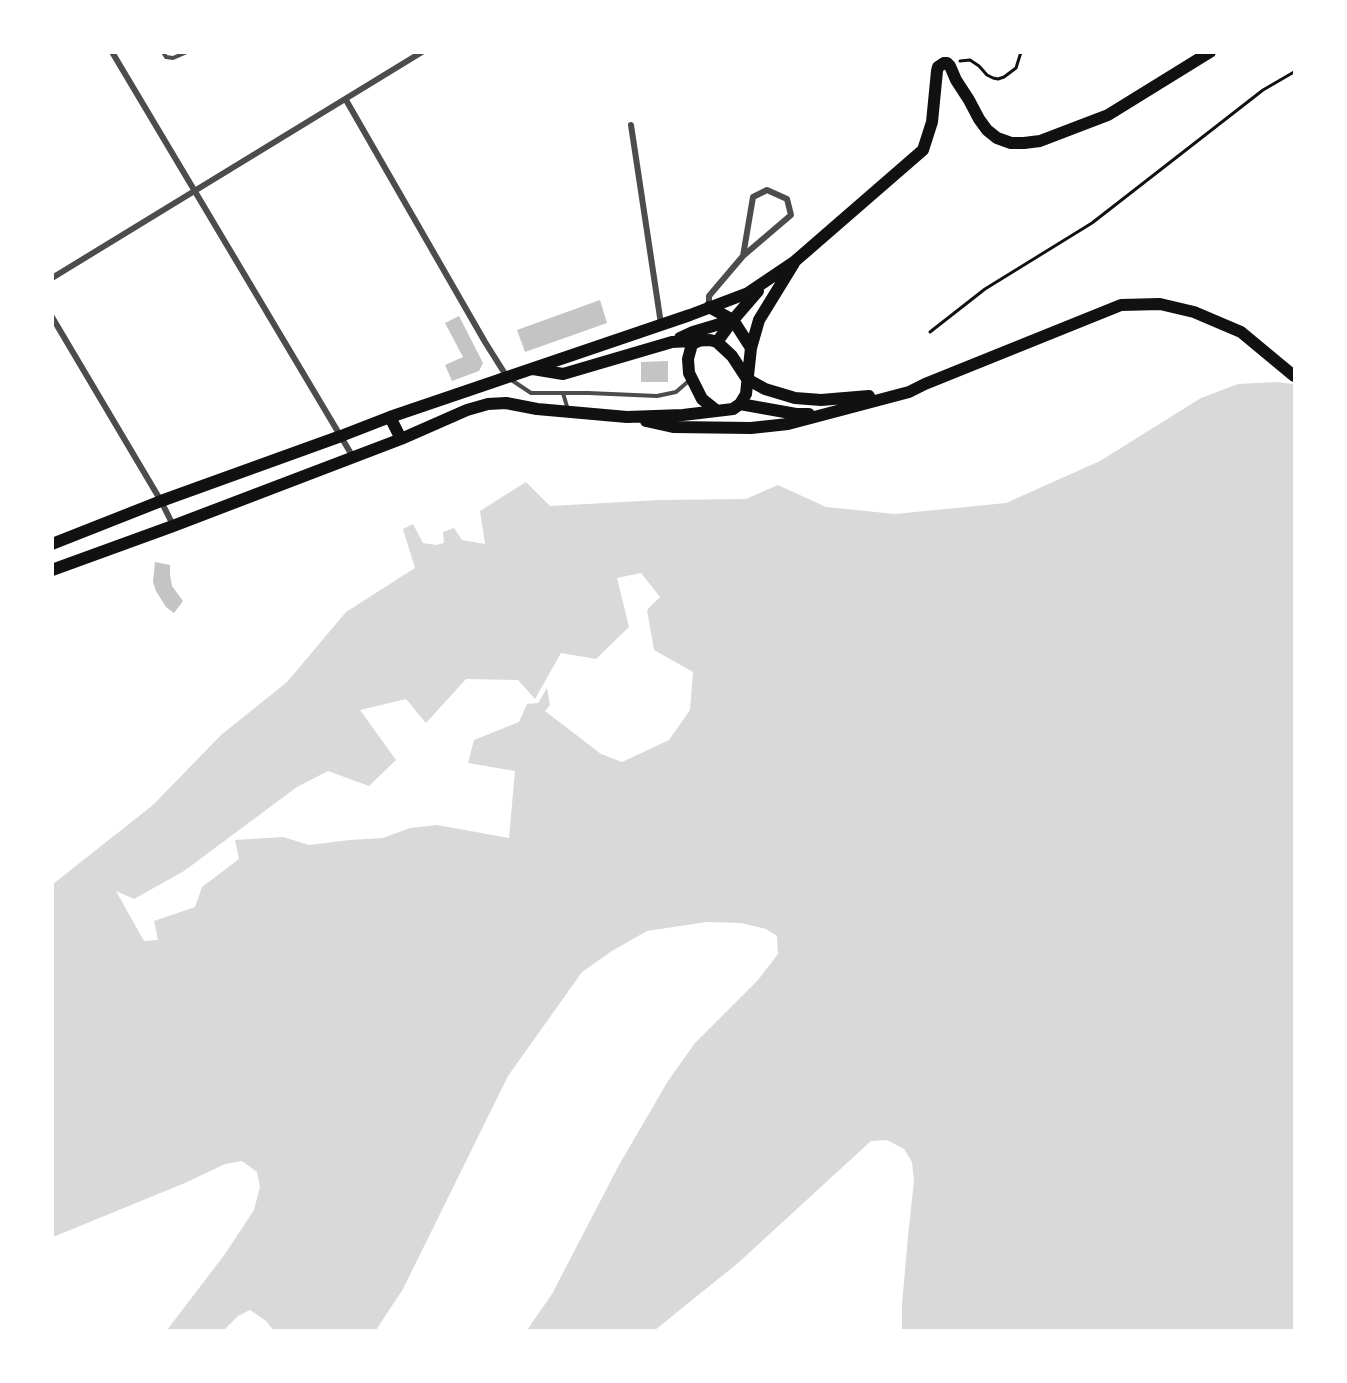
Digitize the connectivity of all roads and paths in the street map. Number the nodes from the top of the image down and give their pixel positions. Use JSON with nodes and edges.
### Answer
{"nodes":[{"id":1,"x":112,"y":52,"type":"edge"},
{"id":2,"x":163,"y":52,"type":"edge"},
{"id":3,"x":187,"y":52,"type":"edge"},
{"id":4,"x":422,"y":52,"type":"edge"},
{"id":5,"x":1021,"y":52,"type":"edge"},
{"id":6,"x":1210,"y":52,"type":"edge"},
{"id":7,"x":952,"y":70,"type":"junction"},
{"id":8,"x":1294,"y":72,"type":"edge"},
{"id":9,"x":346,"y":100,"type":"junction"},
{"id":10,"x":631,"y":125,"type":"dead end"},
{"id":11,"x":195,"y":192,"type":"junction"},
{"id":12,"x":743,"y":256,"type":"junction"},
{"id":13,"x":794,"y":262,"type":"junction"},
{"id":14,"x":771,"y":277,"type":"junction"},
{"id":15,"x":52,"y":278,"type":"edge"},
{"id":16,"x":709,"y":307,"type":"junction"},
{"id":17,"x":52,"y":317,"type":"edge"},
{"id":18,"x":733,"y":320,"type":"junction"},
{"id":19,"x":661,"y":324,"type":"junction"},
{"id":20,"x":930,"y":332,"type":"dead end"},
{"id":21,"x":701,"y":340,"type":"junction"},
{"id":22,"x":672,"y":342,"type":"junction"},
{"id":23,"x":717,"y":342,"type":"junction"},
{"id":24,"x":751,"y":348,"type":"junction"},
{"id":25,"x":531,"y":369,"type":"junction"},
{"id":26,"x":1294,"y":376,"type":"edge"},
{"id":27,"x":507,"y":377,"type":"junction"},
{"id":28,"x":692,"y":379,"type":"junction"},
{"id":29,"x":747,"y":379,"type":"junction"},
{"id":30,"x":909,"y":392,"type":"junction"},
{"id":31,"x":563,"y":393,"type":"junction"},
{"id":32,"x":740,"y":404,"type":"junction"},
{"id":33,"x":717,"y":411,"type":"junction"},
{"id":34,"x":568,"y":412,"type":"junction"},
{"id":35,"x":822,"y":414,"type":"junction"},
{"id":36,"x":390,"y":417,"type":"junction"},
{"id":37,"x":627,"y":417,"type":"junction"},
{"id":38,"x":341,"y":436,"type":"junction"},
{"id":39,"x":401,"y":439,"type":"junction"},
{"id":40,"x":353,"y":457,"type":"junction"},
{"id":41,"x":161,"y":501,"type":"junction"},
{"id":42,"x":173,"y":526,"type":"junction"},
{"id":43,"x":52,"y":544,"type":"edge"},
{"id":44,"x":52,"y":570,"type":"edge"}],
"edges":[{"from":1,"to":11,"type":"street"},
{"from":2,"to":3,"type":"lane"},
{"from":4,"to":9,"type":"street"},
{"from":5,"to":7,"type":"path"},
{"from":6,"to":7,"type":"main road"},
{"from":7,"to":13,"type":"main road"},
{"from":8,"to":20,"type":"path"},
{"from":9,"to":11,"type":"street"},
{"from":9,"to":27,"type":"street"},
{"from":10,"to":19,"type":"street"},
{"from":11,"to":15,"type":"street"},
{"from":11,"to":38,"type":"street"},
{"from":12,"to":12,"type":"street"},
{"from":12,"to":16,"type":"street"},
{"from":13,"to":14,"type":"main road"},
{"from":13,"to":24,"type":"main road"},
{"from":14,"to":16,"type":"main road"},
{"from":14,"to":18,"type":"main road"},
{"from":16,"to":18,"type":"main road"},
{"from":16,"to":19,"type":"main road"},
{"from":17,"to":41,"type":"street"},
{"from":18,"to":22,"type":"main road"},
{"from":18,"to":23,"type":"main road"},
{"from":18,"to":24,"type":"main road"},
{"from":19,"to":25,"type":"main road"},
{"from":21,"to":22,"type":"main road"},
{"from":21,"to":23,"type":"main road"},
{"from":21,"to":28,"type":"main road"},
{"from":22,"to":25,"type":"main road"},
{"from":23,"to":29,"type":"main road"},
{"from":24,"to":29,"type":"main road"},
{"from":25,"to":27,"type":"main road"},
{"from":26,"to":30,"type":"main road"},
{"from":27,"to":31,"type":"lane"},
{"from":27,"to":36,"type":"main road"},
{"from":28,"to":31,"type":"lane"},
{"from":28,"to":33,"type":"main road"},
{"from":29,"to":30,"type":"main road"},
{"from":29,"to":32,"type":"main road"},
{"from":30,"to":35,"type":"main road"},
{"from":31,"to":34,"type":"lane"},
{"from":32,"to":33,"type":"main road"},
{"from":32,"to":35,"type":"main road"},
{"from":33,"to":37,"type":"main road"},
{"from":34,"to":37,"type":"main road"},
{"from":34,"to":39,"type":"main road"},
{"from":35,"to":37,"type":"main road"},
{"from":36,"to":38,"type":"main road"},
{"from":36,"to":39,"type":"main road"},
{"from":38,"to":40,"type":"street"},
{"from":38,"to":41,"type":"main road"},
{"from":39,"to":40,"type":"main road"},
{"from":40,"to":42,"type":"main road"},
{"from":41,"to":42,"type":"street"},
{"from":41,"to":43,"type":"main road"},
{"from":42,"to":44,"type":"main road"}]}
